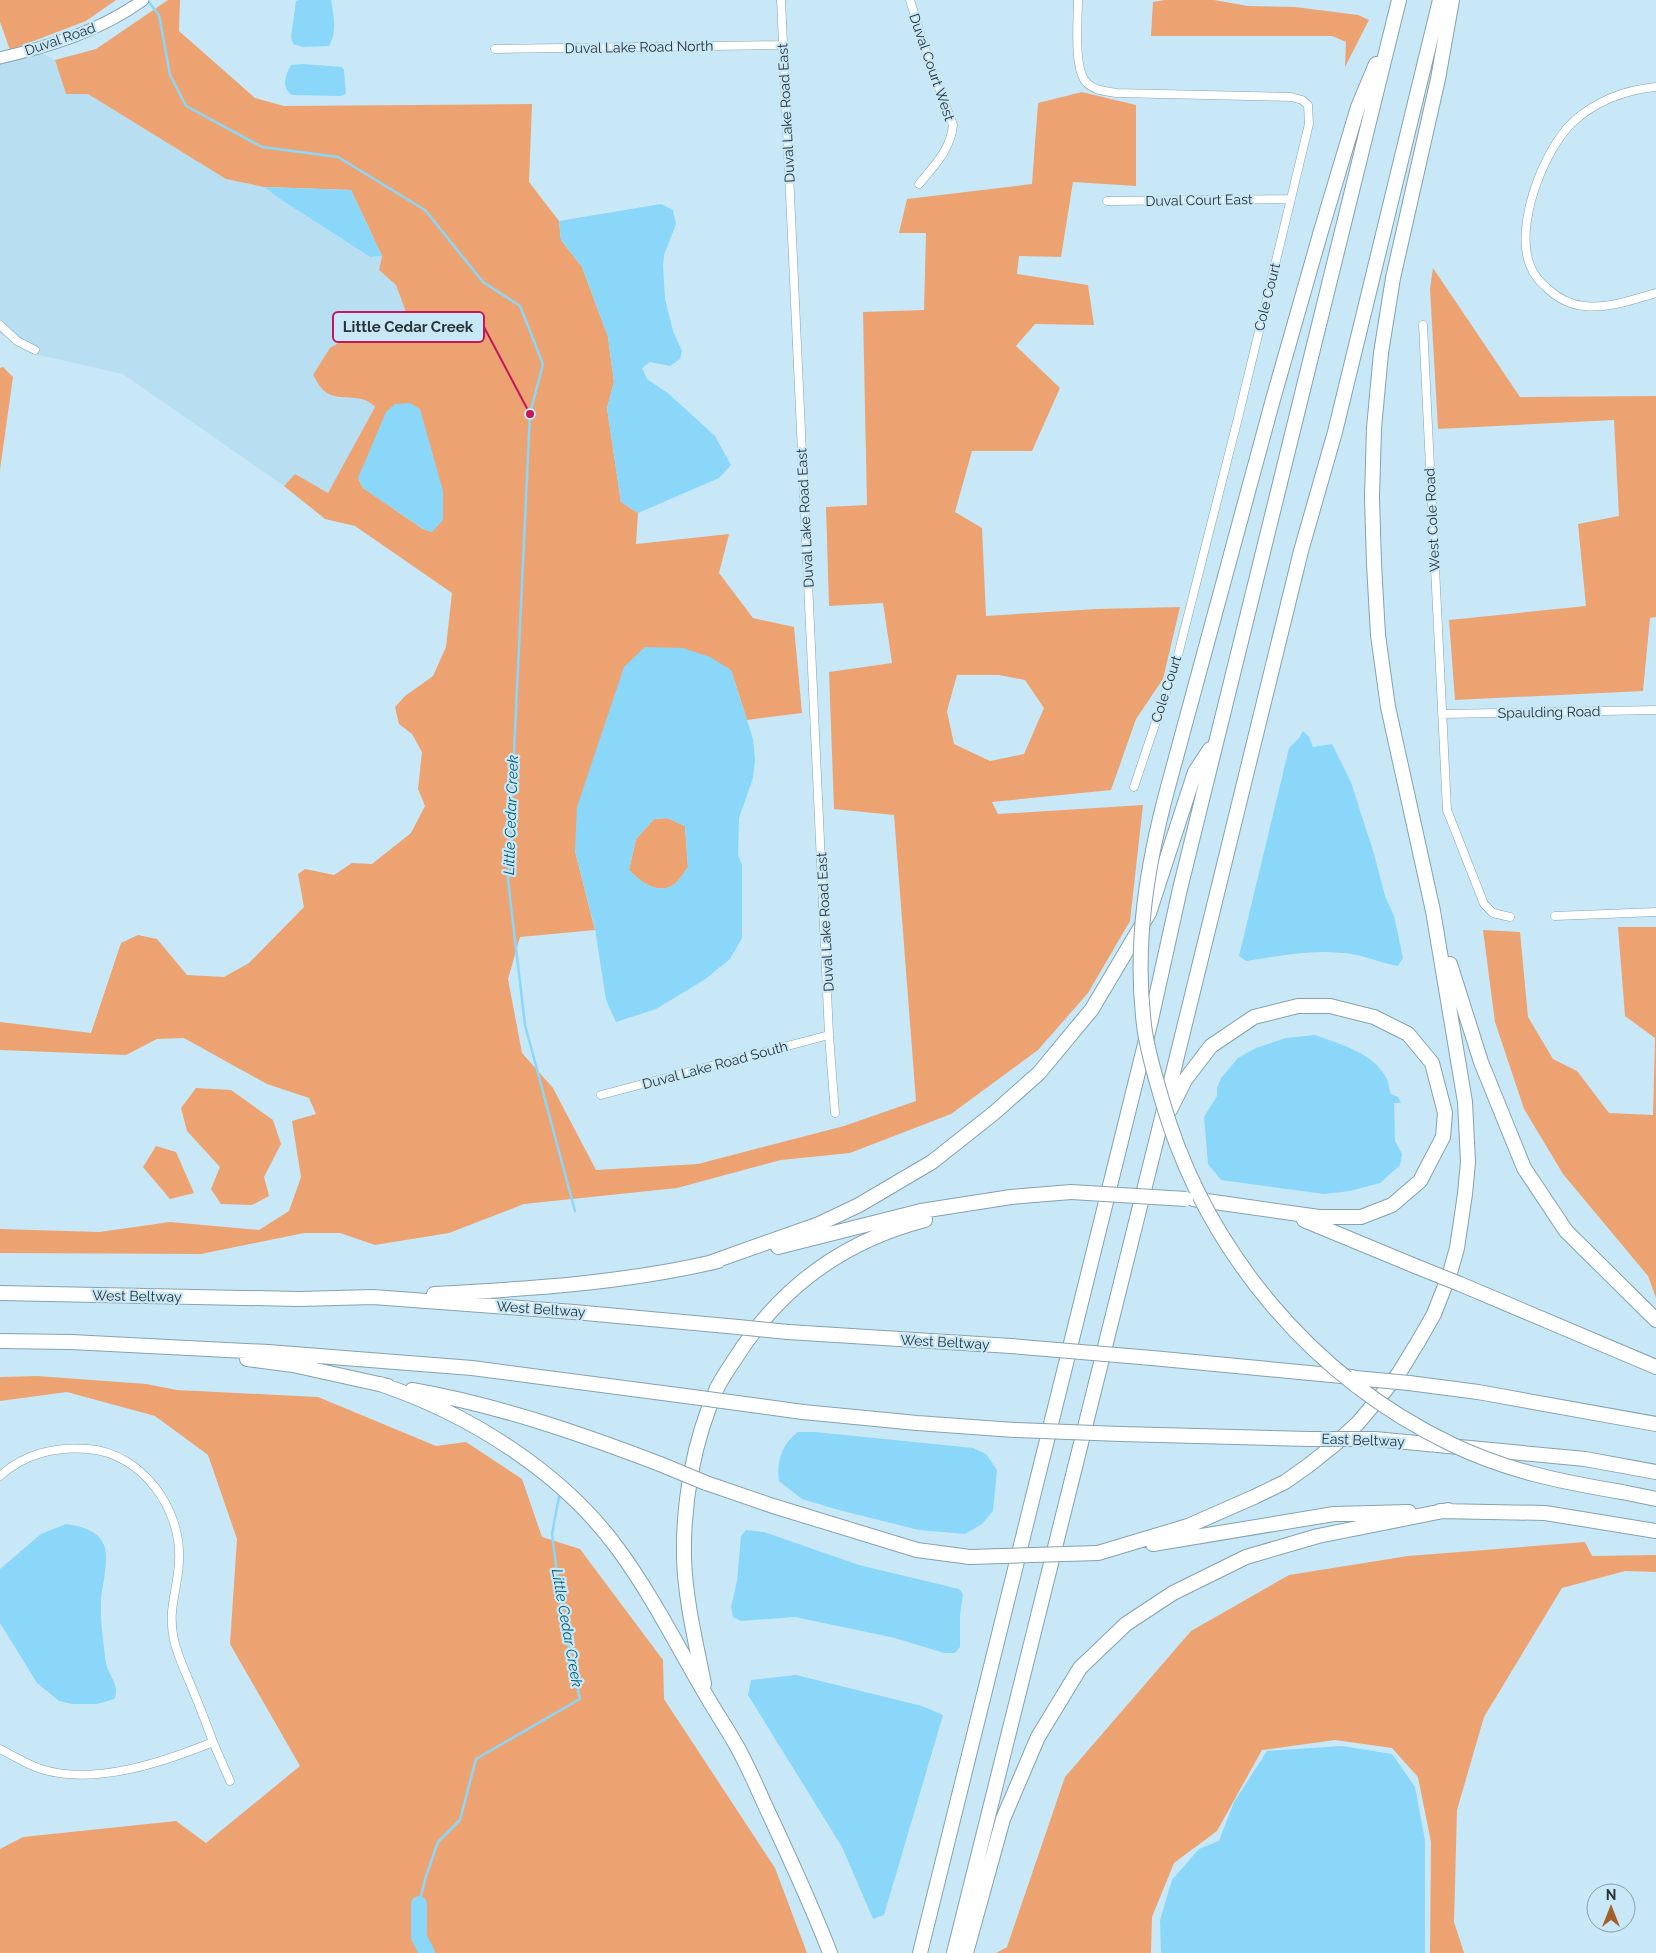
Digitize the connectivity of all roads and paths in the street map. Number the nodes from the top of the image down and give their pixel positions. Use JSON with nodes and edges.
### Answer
{"nodes":[{"id":1,"x":781,"y":0,"type":"edge"},
{"id":2,"x":910,"y":0,"type":"edge"},
{"id":3,"x":1078,"y":0,"type":"edge"},
{"id":4,"x":1399,"y":0,"type":"edge"},
{"id":5,"x":1440,"y":0,"type":"edge"},
{"id":6,"x":1452,"y":0,"type":"edge"},
{"id":7,"x":139,"y":3,"type":"edge"},
{"id":8,"x":1394,"y":19,"type":"junction"},
{"id":9,"x":782,"y":45,"type":"junction"},
{"id":10,"x":495,"y":49,"type":"dead end"},
{"id":11,"x":0,"y":58,"type":"edge"},
{"id":12,"x":1656,"y":87,"type":"edge"},
{"id":13,"x":919,"y":184,"type":"dead end"},
{"id":14,"x":1291,"y":199,"type":"junction"},
{"id":15,"x":1107,"y":201,"type":"dead end"},
{"id":16,"x":1656,"y":293,"type":"edge"},
{"id":17,"x":0,"y":325,"type":"edge"},
{"id":18,"x":1423,"y":325,"type":"dead end"},
{"id":19,"x":35,"y":350,"type":"dead end"},
{"id":20,"x":1656,"y":710,"type":"edge"},
{"id":21,"x":1442,"y":714,"type":"junction"},
{"id":22,"x":1216,"y":740,"type":"junction"},
{"id":23,"x":1134,"y":787,"type":"dead end"},
{"id":24,"x":1433,"y":911,"type":"junction"},
{"id":25,"x":1656,"y":912,"type":"edge"},
{"id":26,"x":1555,"y":916,"type":"dead end"},
{"id":27,"x":1510,"y":917,"type":"dead end"},
{"id":28,"x":829,"y":1035,"type":"junction"},
{"id":29,"x":601,"y":1095,"type":"dead end"},
{"id":30,"x":835,"y":1112,"type":"dead end"},
{"id":31,"x":1157,"y":1138,"type":"junction"},
{"id":32,"x":1011,"y":1197,"type":"junction"},
{"id":33,"x":1285,"y":1212,"type":"junction"},
{"id":34,"x":708,"y":1263,"type":"junction"},
{"id":35,"x":0,"y":1293,"type":"edge"},
{"id":36,"x":374,"y":1297,"type":"junction"},
{"id":37,"x":1656,"y":1320,"type":"edge"},
{"id":38,"x":0,"y":1341,"type":"edge"},
{"id":39,"x":71,"y":1342,"type":"junction"},
{"id":40,"x":1656,"y":1367,"type":"edge"},
{"id":41,"x":380,"y":1384,"type":"junction"},
{"id":42,"x":1656,"y":1424,"type":"edge"},
{"id":43,"x":1656,"y":1472,"type":"edge"},
{"id":44,"x":0,"y":1476,"type":"edge"},
{"id":45,"x":1656,"y":1500,"type":"edge"},
{"id":46,"x":1448,"y":1510,"type":"junction"},
{"id":47,"x":1656,"y":1531,"type":"edge"},
{"id":48,"x":1098,"y":1553,"type":"junction"},
{"id":49,"x":706,"y":1696,"type":"junction"},
{"id":50,"x":213,"y":1742,"type":"junction"},
{"id":51,"x":0,"y":1748,"type":"edge"},
{"id":52,"x":230,"y":1781,"type":"dead end"},
{"id":53,"x":830,"y":1953,"type":"edge"},
{"id":54,"x":920,"y":1953,"type":"edge"},
{"id":55,"x":954,"y":1953,"type":"edge"},
{"id":56,"x":966,"y":1953,"type":"edge"}],
"edges":[{"from":1,"to":9,"type":"street","name":"Duval Lake Road East"},
{"from":2,"to":13,"type":"street","name":"Duval Court West"},
{"from":3,"to":14,"type":"street","name":"Cole Court"},
{"from":4,"to":8,"type":"highway"},
{"from":5,"to":31,"type":"highway"},
{"from":6,"to":24,"type":"highway"},
{"from":7,"to":11,"type":"main road","name":"Duval Road"},
{"from":8,"to":22,"type":"highway"},
{"from":8,"to":45,"type":"highway","bridge":true},
{"from":9,"to":10,"type":"street","name":"Duval Lake Road North"},
{"from":9,"to":28,"type":"street","name":"Duval Lake Road East"},
{"from":12,"to":16,"type":"street"},
{"from":14,"to":15,"type":"street","name":"Duval Court East"},
{"from":14,"to":23,"type":"street","name":"Cole Court"},
{"from":17,"to":19,"type":"street"},
{"from":18,"to":21,"type":"street","name":"West Cole Road"},
{"from":20,"to":21,"type":"street","name":"Spaulding Road"},
{"from":21,"to":27,"type":"street","name":"West Cole Road"},
{"from":22,"to":34,"type":"highway"},
{"from":22,"to":54,"type":"highway"},
{"from":24,"to":37,"type":"highway"},
{"from":24,"to":48,"type":"highway"},
{"from":25,"to":26,"type":"street"},
{"from":28,"to":29,"type":"street","name":"Duval Lake Road South"},
{"from":28,"to":30,"type":"street","name":"Duval Lake Road East"},
{"from":31,"to":33,"type":"highway"},
{"from":31,"to":55,"type":"highway"},
{"from":32,"to":33,"type":"highway","bridge":true},
{"from":32,"to":34,"type":"highway"},
{"from":32,"to":49,"type":"highway"},
{"from":33,"to":40,"type":"highway","bridge":true},
{"from":34,"to":36,"type":"highway"},
{"from":35,"to":36,"type":"highway","name":"West Beltway"},
{"from":36,"to":42,"type":"highway","name":"West Beltway","bridge":true},
{"from":38,"to":39,"type":"highway"},
{"from":39,"to":41,"type":"highway"},
{"from":39,"to":43,"type":"highway","name":"East Beltway","bridge":true},
{"from":41,"to":48,"type":"highway","bridge":true},
{"from":41,"to":49,"type":"highway"},
{"from":44,"to":50,"type":"street"},
{"from":46,"to":47,"type":"highway"},
{"from":46,"to":48,"type":"highway"},
{"from":46,"to":56,"type":"highway"},
{"from":49,"to":53,"type":"highway"},
{"from":50,"to":51,"type":"street"},
{"from":50,"to":52,"type":"street"}]}
